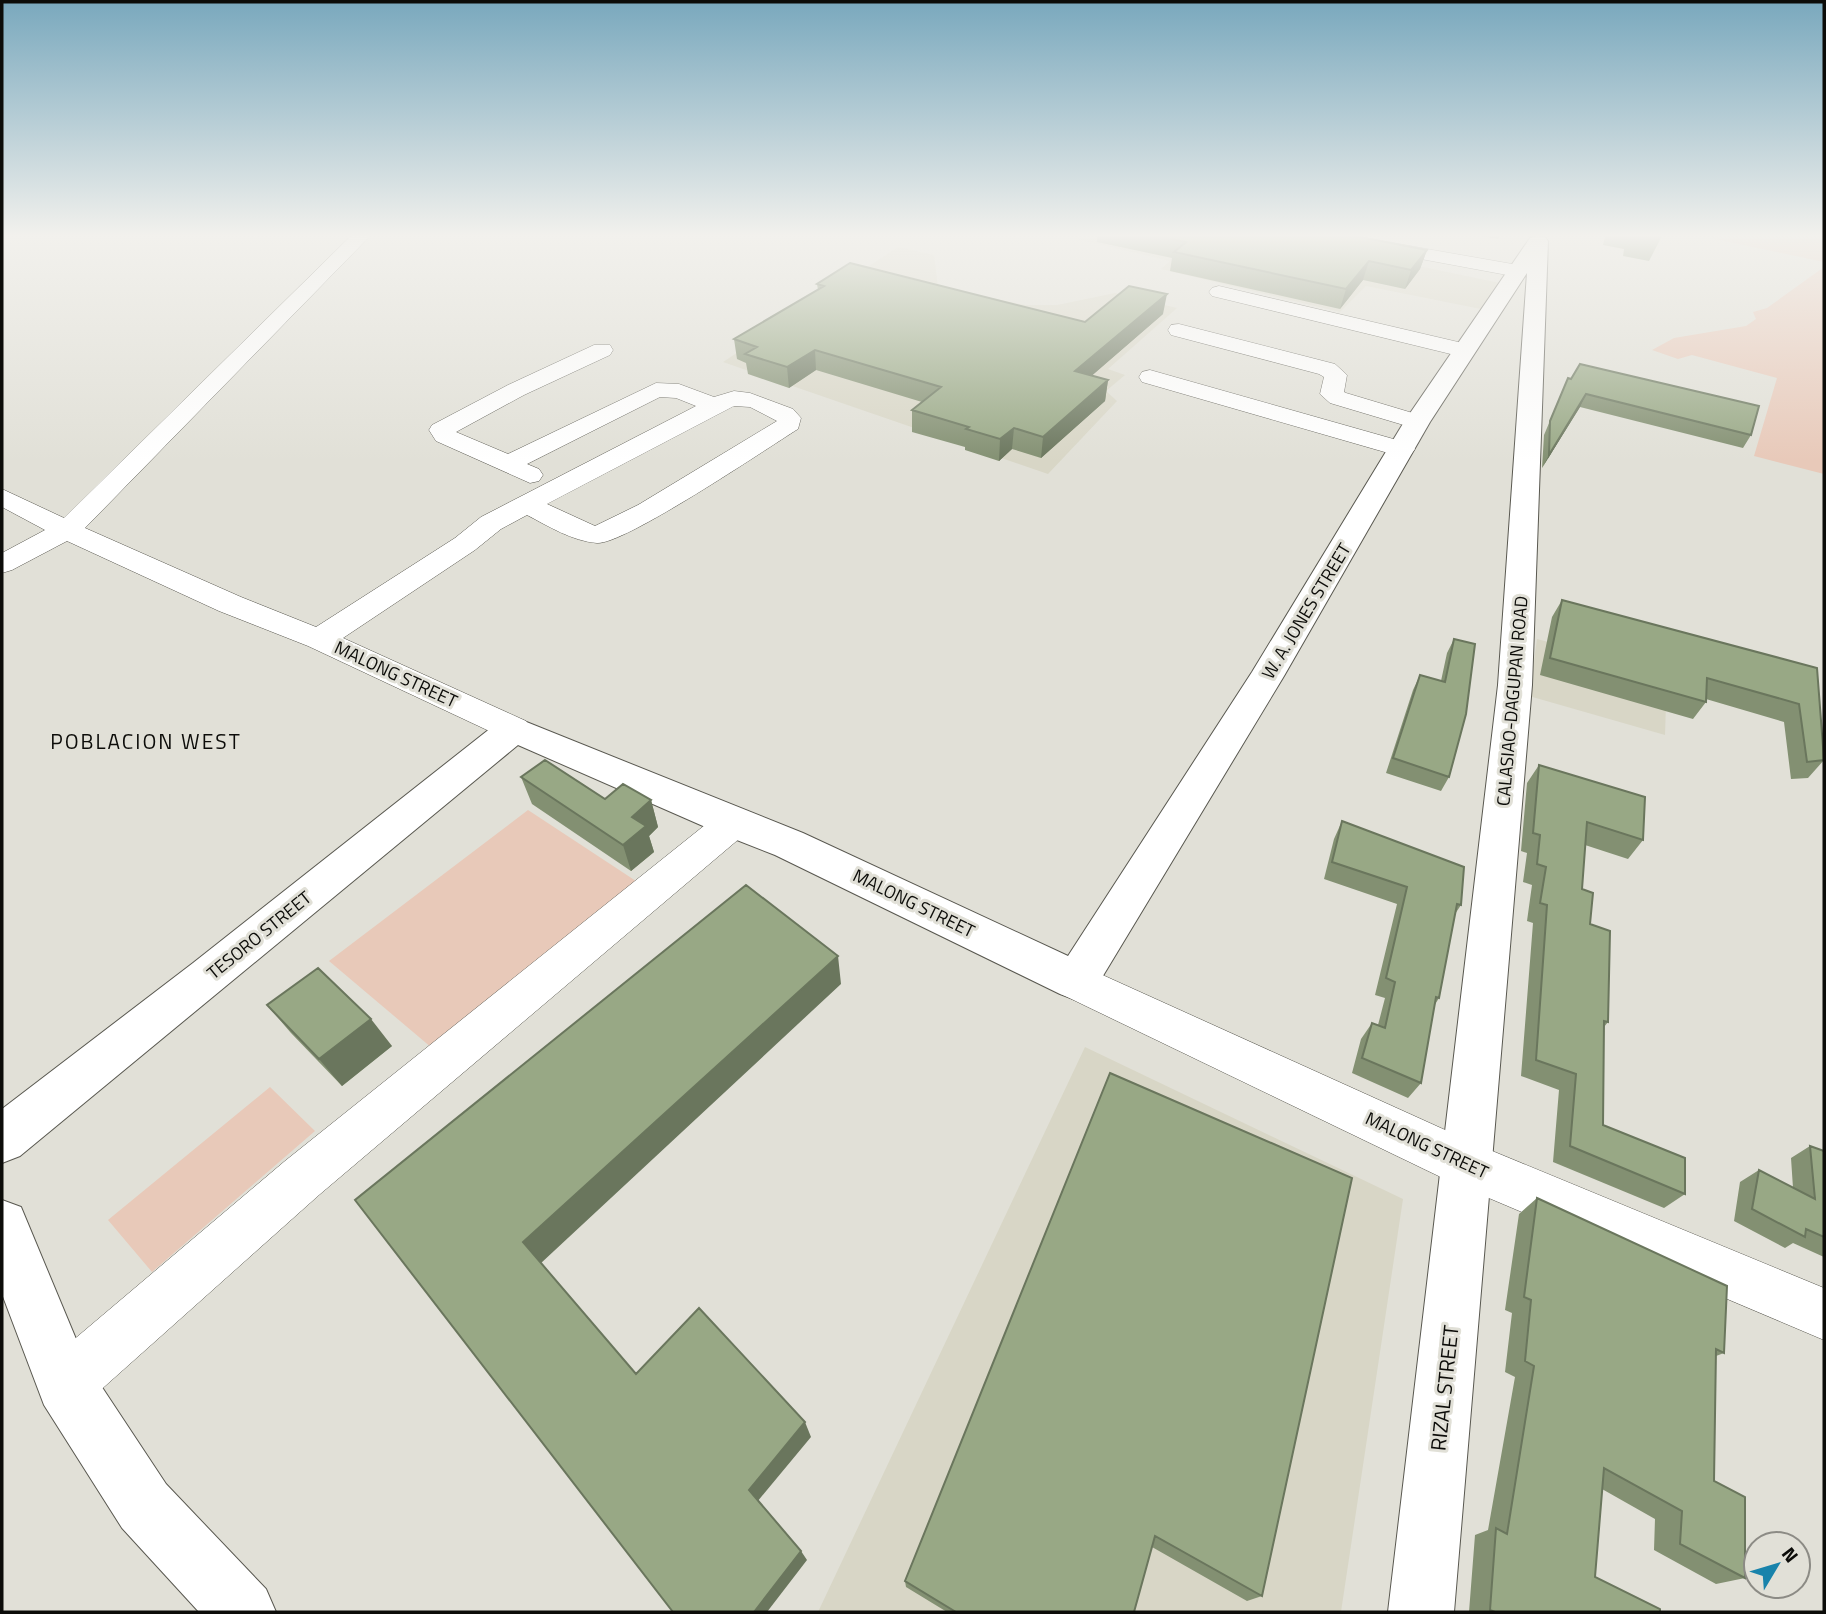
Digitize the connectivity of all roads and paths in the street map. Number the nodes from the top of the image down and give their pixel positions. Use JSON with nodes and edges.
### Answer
{"nodes":[{"id":1,"x":286,"y":311,"type":"edge"},
{"id":2,"x":1302,"y":311,"type":"edge"},
{"id":3,"x":1490,"y":311,"type":"edge"},
{"id":4,"x":1536,"y":311,"type":"edge"},
{"id":5,"x":1179,"y":330,"type":"dead end"},
{"id":6,"x":1463,"y":349,"type":"junction"},
{"id":7,"x":602,"y":350,"type":"dead end"},
{"id":8,"x":1150,"y":377,"type":"dead end"},
{"id":9,"x":715,"y":405,"type":"junction"},
{"id":10,"x":1409,"y":436,"type":"junction"},
{"id":11,"x":509,"y":463,"type":"junction"},
{"id":12,"x":555,"y":488,"type":"junction"},
{"id":13,"x":2,"y":497,"type":"edge"},
{"id":14,"x":529,"y":505,"type":"junction"},
{"id":15,"x":66,"y":530,"type":"junction"},
{"id":16,"x":2,"y":564,"type":"edge"},
{"id":17,"x":319,"y":639,"type":"junction"},
{"id":18,"x":514,"y":729,"type":"junction"},
{"id":19,"x":733,"y":823,"type":"junction"},
{"id":20,"x":1076,"y":981,"type":"junction"},
{"id":21,"x":2,"y":1139,"type":"edge"},
{"id":22,"x":1468,"y":1165,"type":"junction"},
{"id":23,"x":2,"y":1226,"type":"edge"},
{"id":24,"x":1824,"y":1314,"type":"edge"},
{"id":25,"x":65,"y":1384,"type":"junction"},
{"id":26,"x":243,"y":1612,"type":"edge"},
{"id":27,"x":1421,"y":1612,"type":"edge"}],
"edges":[{"from":1,"to":15,"type":"street"},
{"from":2,"to":6,"type":"street"},
{"from":3,"to":6,"type":"main road","name":"W. A. JONES STREET"},
{"from":4,"to":22,"type":"main road","name":"CALASIAO-DAGUPAN ROAD"},
{"from":5,"to":10,"type":"street"},
{"from":6,"to":10,"type":"main road","name":"W. A. JONES STREET"},
{"from":7,"to":11,"type":"street"},
{"from":8,"to":10,"type":"street"},
{"from":9,"to":11,"type":"street"},
{"from":9,"to":12,"type":"street"},
{"from":9,"to":14,"type":"street"},
{"from":10,"to":20,"type":"main road","name":"W. A. JONES STREET"},
{"from":11,"to":12,"type":"street"},
{"from":12,"to":14,"type":"street"},
{"from":13,"to":15,"type":"street","name":"MALONG STREET"},
{"from":14,"to":17,"type":"street"},
{"from":15,"to":16,"type":"street"},
{"from":15,"to":17,"type":"street","name":"MALONG STREET"},
{"from":17,"to":18,"type":"street","name":"MALONG STREET"},
{"from":18,"to":19,"type":"main road","name":"MALONG STREET"},
{"from":18,"to":21,"type":"main road","name":"TESORO STREET"},
{"from":19,"to":20,"type":"main road","name":"MALONG STREET"},
{"from":19,"to":25,"type":"street"},
{"from":20,"to":22,"type":"street","name":"MALONG STREET"},
{"from":22,"to":24,"type":"street","name":"MALONG STREET"},
{"from":22,"to":27,"type":"main road","name":"RIZAL STREET"},
{"from":23,"to":25,"type":"main road"},
{"from":25,"to":26,"type":"main road"}]}
